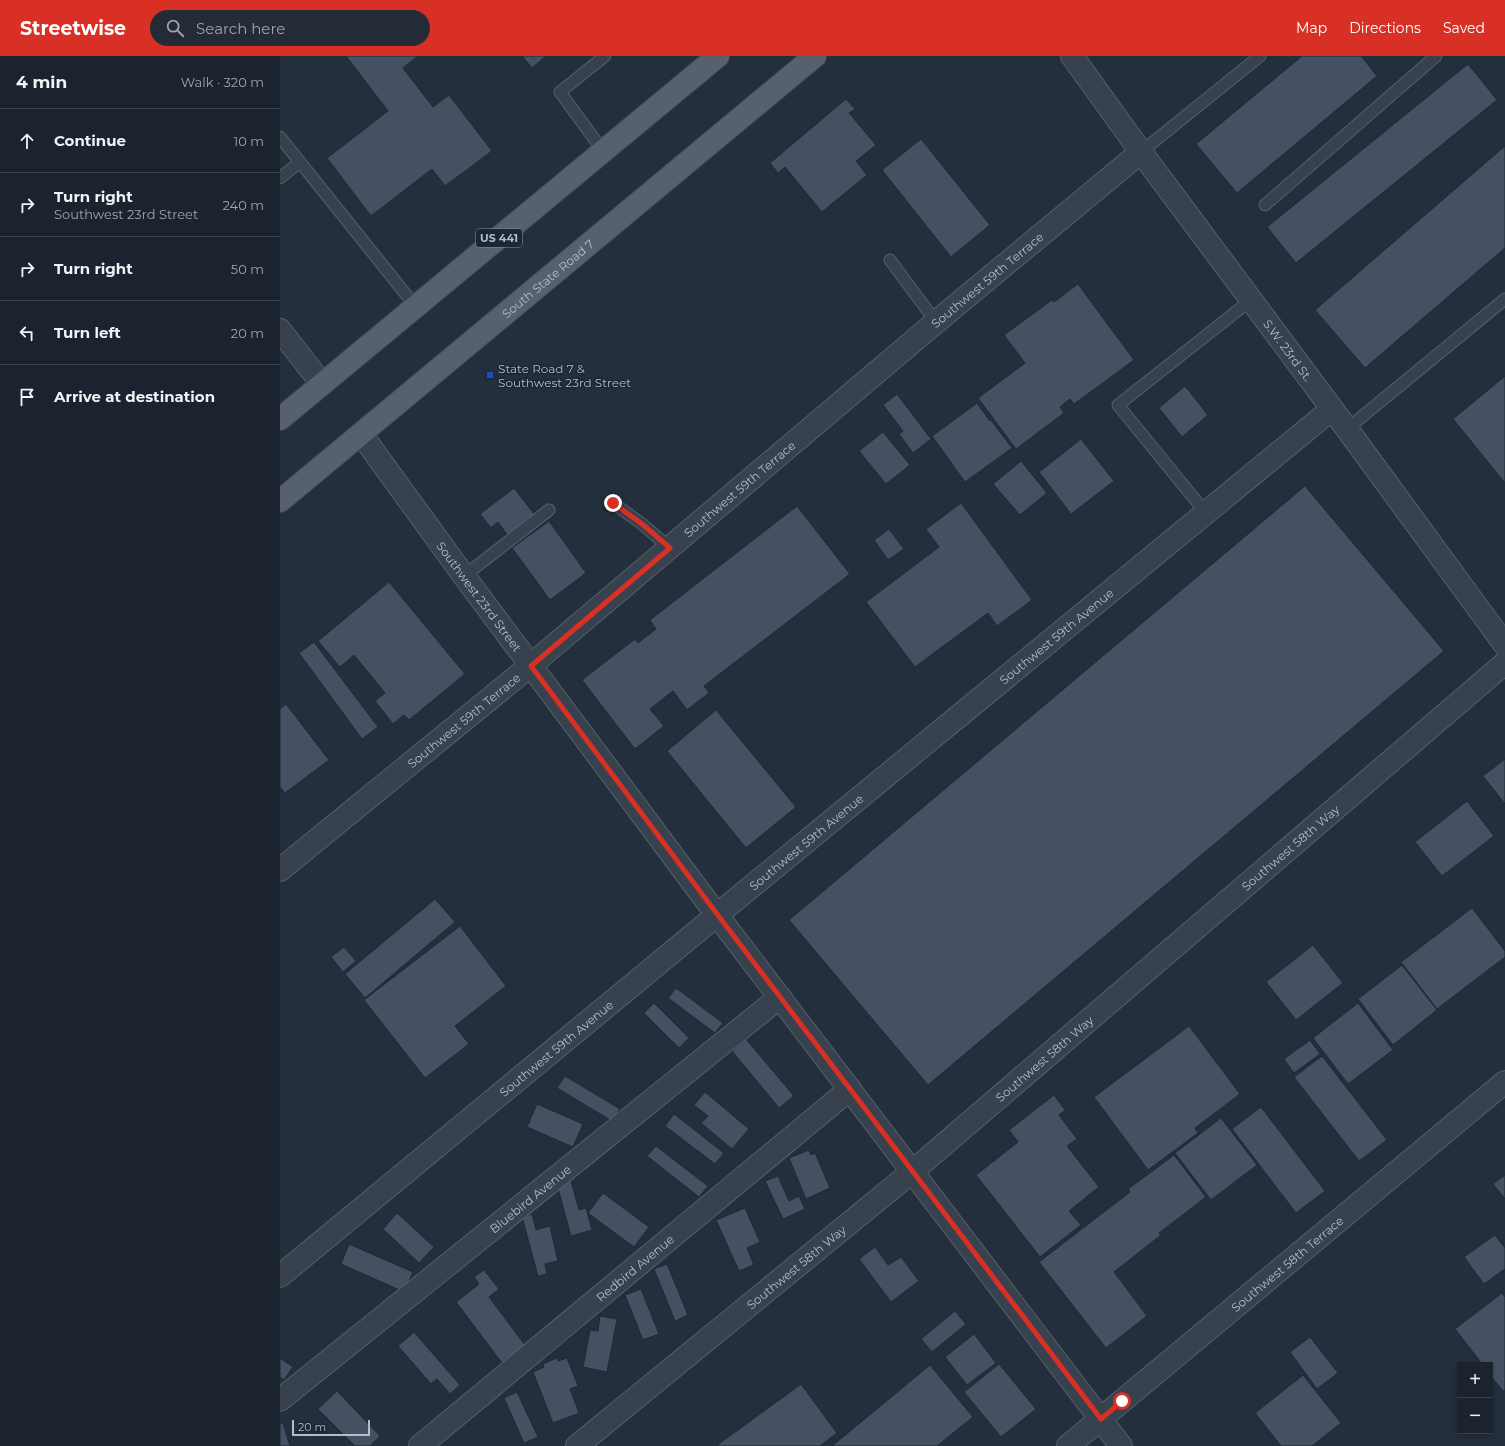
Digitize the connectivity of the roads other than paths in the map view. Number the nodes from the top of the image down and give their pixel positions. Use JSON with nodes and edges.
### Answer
{"nodes":[{"id":1,"x":605,"y":56,"type":"edge"},
{"id":2,"x":718,"y":56,"type":"edge"},
{"id":3,"x":815,"y":56,"type":"edge"},
{"id":4,"x":1072,"y":56,"type":"edge"},
{"id":5,"x":1260,"y":56,"type":"edge"},
{"id":6,"x":1436,"y":56,"type":"edge"},
{"id":7,"x":280,"y":137,"type":"edge"},
{"id":8,"x":603,"y":151,"type":"junction"},
{"id":9,"x":1141,"y":152,"type":"junction"},
{"id":10,"x":300,"y":162,"type":"junction"},
{"id":11,"x":280,"y":178,"type":"edge"},
{"id":12,"x":1264,"y":205,"type":"dead end"},
{"id":13,"x":890,"y":260,"type":"dead end"},
{"id":14,"x":1505,"y":299,"type":"edge"},
{"id":15,"x":1251,"y":300,"type":"junction"},
{"id":16,"x":416,"y":307,"type":"junction"},
{"id":17,"x":936,"y":322,"type":"junction"},
{"id":18,"x":280,"y":330,"type":"edge"},
{"id":19,"x":322,"y":384,"type":"junction"},
{"id":20,"x":1332,"y":409,"type":"junction"},
{"id":21,"x":280,"y":419,"type":"edge"},
{"id":22,"x":1347,"y":429,"type":"junction"},
{"id":23,"x":361,"y":434,"type":"junction"},
{"id":24,"x":280,"y":501,"type":"edge"},
{"id":25,"x":613,"y":503,"type":"dead end"},
{"id":26,"x":550,"y":510,"type":"dead end"},
{"id":27,"x":1206,"y":513,"type":"junction"},
{"id":28,"x":670,"y":548,"type":"junction"},
{"id":29,"x":464,"y":576,"type":"junction"},
{"id":30,"x":1505,"y":645,"type":"edge"},
{"id":31,"x":1505,"y":664,"type":"edge"},
{"id":32,"x":531,"y":666,"type":"junction"},
{"id":33,"x":280,"y":870,"type":"edge"},
{"id":34,"x":717,"y":914,"type":"junction"},
{"id":35,"x":780,"y":997,"type":"junction"},
{"id":36,"x":1505,"y":1082,"type":"edge"},
{"id":37,"x":850,"y":1089,"type":"junction"},
{"id":38,"x":913,"y":1171,"type":"junction"},
{"id":39,"x":280,"y":1276,"type":"edge"},
{"id":40,"x":280,"y":1400,"type":"edge"},
{"id":41,"x":1101,"y":1419,"type":"junction"},
{"id":42,"x":420,"y":1446,"type":"edge"},
{"id":43,"x":576,"y":1446,"type":"edge"},
{"id":44,"x":1068,"y":1446,"type":"edge"},
{"id":45,"x":1121,"y":1446,"type":"edge"}],
"edges":[{"from":1,"to":8,"type":"lane"},
{"from":2,"to":8,"type":"main road","number":"US 441"},
{"from":3,"to":23,"type":"main road","name":"South State Road 7"},
{"from":4,"to":9,"type":"street","name":"S.W. 23rd St."},
{"from":5,"to":9,"type":"lane"},
{"from":6,"to":12,"type":"lane"},
{"from":7,"to":10,"type":"lane"},
{"from":8,"to":16,"type":"main road","number":"US 441"},
{"from":9,"to":15,"type":"street","name":"S.W. 23rd St."},
{"from":9,"to":17,"type":"street","name":"Southwest 59th Terrace"},
{"from":10,"to":11,"type":"lane"},
{"from":10,"to":16,"type":"lane"},
{"from":13,"to":17,"type":"lane"},
{"from":14,"to":22,"type":"lane"},
{"from":15,"to":20,"type":"street","name":"S.W. 23rd St."},
{"from":15,"to":27,"type":"lane"},
{"from":16,"to":19,"type":"main road","number":"US 441"},
{"from":17,"to":28,"type":"street","name":"Southwest 59th Terrace"},
{"from":18,"to":19,"type":"street"},
{"from":19,"to":21,"type":"main road","number":"US 441"},
{"from":20,"to":22,"type":"street","name":"S.W. 23rd St."},
{"from":20,"to":27,"type":"street","name":"Southwest 59th Avenue"},
{"from":22,"to":30,"type":"street","name":"S.W. 23rd St."},
{"from":23,"to":24,"type":"main road","name":"South State Road 7"},
{"from":23,"to":29,"type":"street","name":"Southwest 23rd Street"},
{"from":25,"to":28,"type":"lane"},
{"from":26,"to":29,"type":"lane"},
{"from":27,"to":34,"type":"street","name":"Southwest 59th Avenue"},
{"from":28,"to":32,"type":"street","name":"Southwest 59th Terrace"},
{"from":29,"to":32,"type":"street","name":"Southwest 23rd Street"},
{"from":31,"to":38,"type":"street","name":"Southwest 58th Way"},
{"from":32,"to":33,"type":"street","name":"Southwest 59th Terrace"},
{"from":32,"to":34,"type":"street","name":"Southwest 23rd Street"},
{"from":34,"to":35,"type":"street","name":"Southwest 23rd Street"},
{"from":34,"to":39,"type":"street","name":"Southwest 59th Avenue"},
{"from":35,"to":37,"type":"street","name":"Southwest 23rd Street"},
{"from":35,"to":40,"type":"street","name":"Bluebird Avenue"},
{"from":36,"to":41,"type":"street","name":"Southwest 58th Terrace"},
{"from":37,"to":38,"type":"street","name":"Southwest 23rd Street"},
{"from":37,"to":42,"type":"street","name":"Redbird Avenue"},
{"from":38,"to":41,"type":"street","name":"Southwest 23rd Street"},
{"from":38,"to":43,"type":"street","name":"Southwest 58th Way"},
{"from":41,"to":44,"type":"street","name":"Southwest 58th Terrace"},
{"from":41,"to":45,"type":"street","name":"Southwest 23rd Street"}]}
